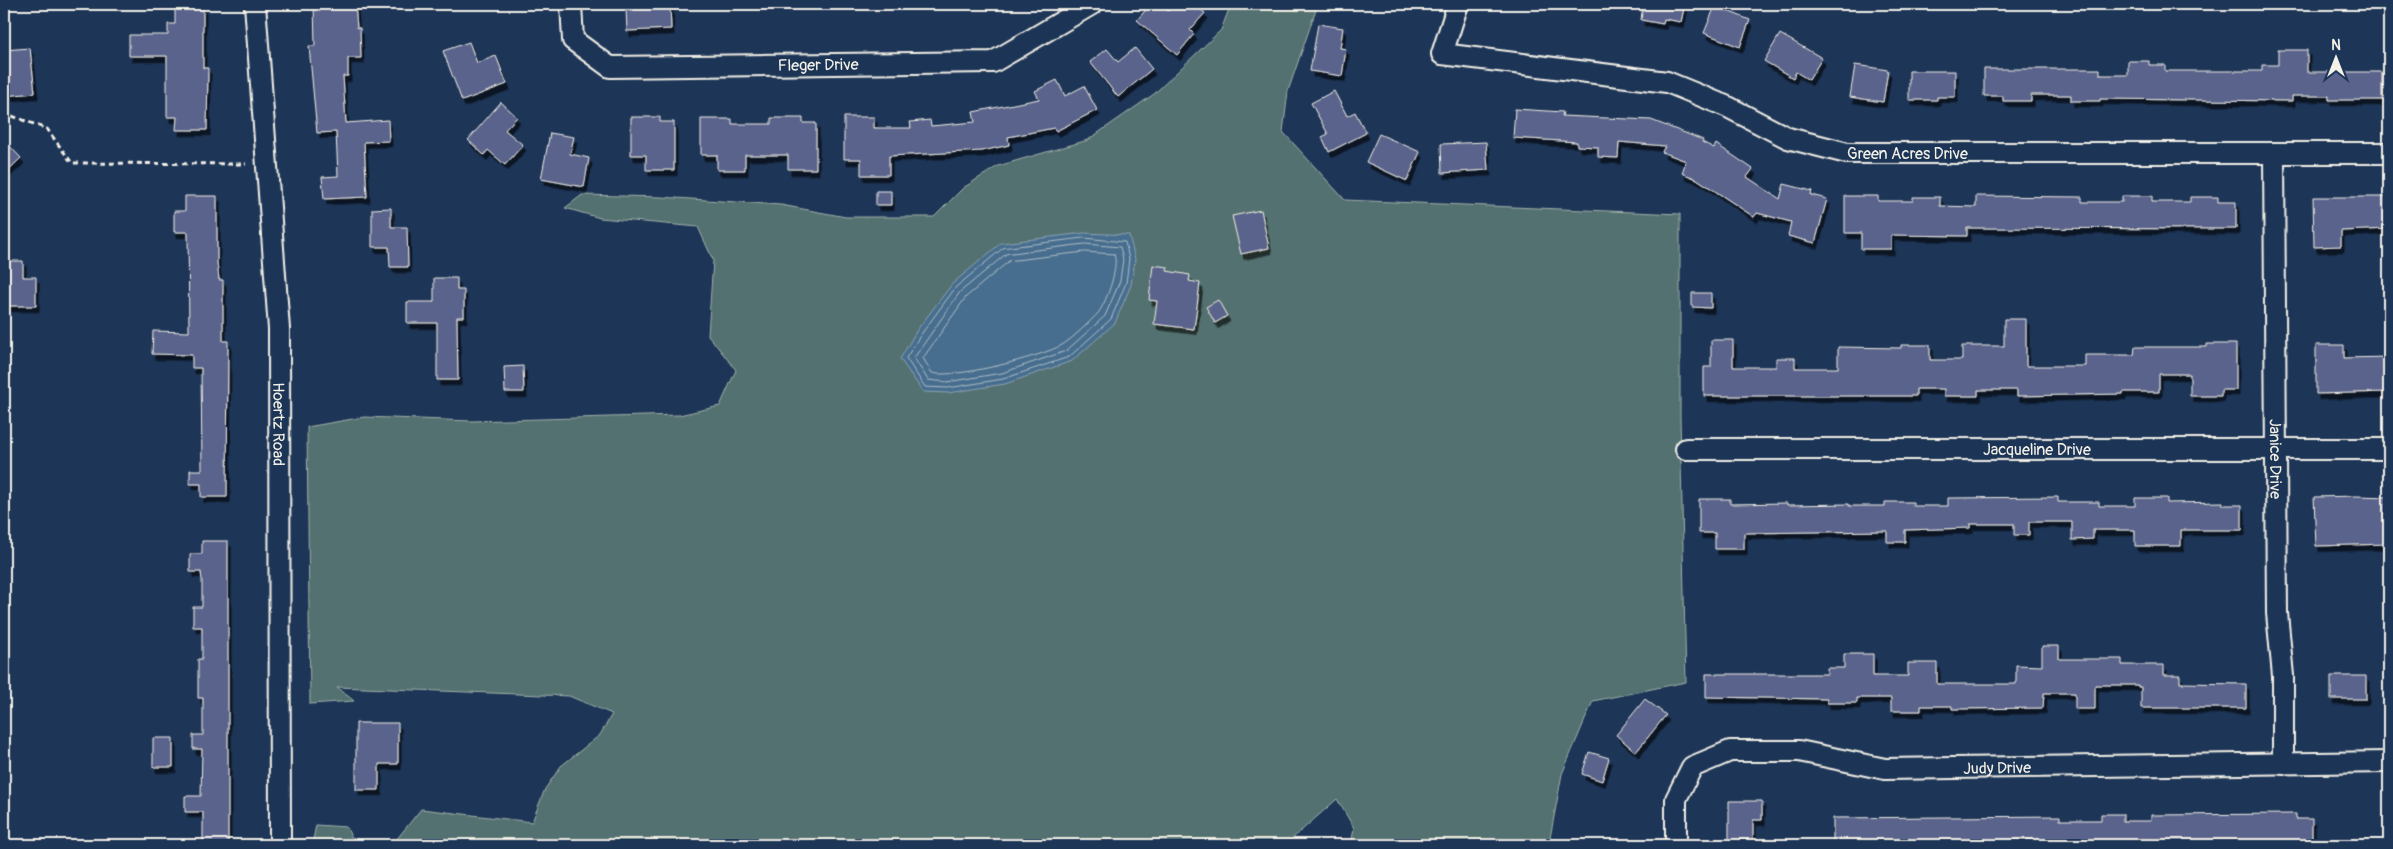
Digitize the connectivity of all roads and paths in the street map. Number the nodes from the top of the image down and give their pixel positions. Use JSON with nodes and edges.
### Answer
{"nodes":[{"id":1,"x":255,"y":4,"type":"edge"},
{"id":2,"x":571,"y":4,"type":"edge"},
{"id":3,"x":1092,"y":4,"type":"edge"},
{"id":4,"x":1458,"y":4,"type":"edge"},
{"id":5,"x":4,"y":113,"type":"edge"},
{"id":6,"x":2274,"y":153,"type":"junction"},
{"id":7,"x":2389,"y":153,"type":"edge"},
{"id":8,"x":246,"y":164,"type":"dead end"},
{"id":9,"x":1686,"y":449,"type":"dead end"},
{"id":10,"x":2277,"y":449,"type":"junction"},
{"id":11,"x":2389,"y":449,"type":"edge"},
{"id":12,"x":2389,"y":762,"type":"edge"},
{"id":13,"x":2283,"y":764,"type":"junction"},
{"id":14,"x":280,"y":845,"type":"edge"},
{"id":15,"x":1676,"y":845,"type":"edge"}],
"edges":[{"from":1,"to":14,"type":"street","name":"Hoertz Road"},
{"from":2,"to":3,"type":"street","name":"Fleger Drive"},
{"from":4,"to":6,"type":"street","name":"Green Acres Drive"},
{"from":5,"to":8,"type":"path"},
{"from":6,"to":7,"type":"street","name":"Green Acres Drive"},
{"from":6,"to":10,"type":"street","name":"Janice Drive"},
{"from":9,"to":10,"type":"street","name":"Jacqueline Drive"},
{"from":10,"to":11,"type":"street","name":"Jacqueline Drive"},
{"from":10,"to":13,"type":"street","name":"Janice Drive"},
{"from":12,"to":13,"type":"street","name":"Judy Drive"},
{"from":13,"to":15,"type":"street","name":"Judy Drive"}]}
